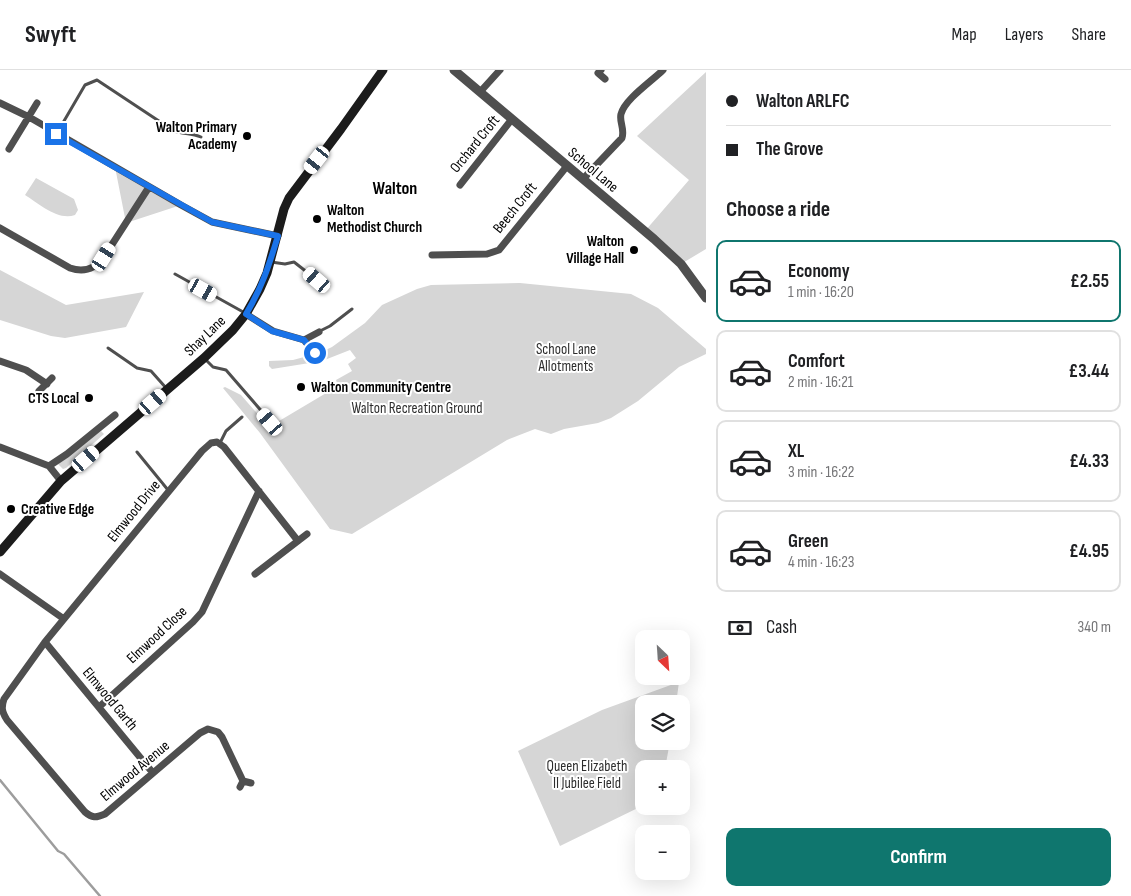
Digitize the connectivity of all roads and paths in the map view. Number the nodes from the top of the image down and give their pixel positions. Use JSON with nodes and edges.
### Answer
{"nodes":[{"id":1,"x":383,"y":70,"type":"edge"},
{"id":2,"x":454,"y":70,"type":"edge"},
{"id":3,"x":500,"y":70,"type":"edge"},
{"id":4,"x":601,"y":70,"type":"edge"},
{"id":5,"x":663,"y":70,"type":"edge"},
{"id":6,"x":605,"y":79,"type":"dead end"},
{"id":7,"x":480,"y":92,"type":"junction"},
{"id":8,"x":0,"y":103,"type":"edge"},
{"id":9,"x":37,"y":103,"type":"dead end"},
{"id":10,"x":29,"y":117,"type":"junction"},
{"id":11,"x":512,"y":120,"type":"junction"},
{"id":12,"x":56,"y":134,"type":"junction"},
{"id":13,"x":201,"y":136,"type":"dead end"},
{"id":14,"x":9,"y":149,"type":"dead end"},
{"id":15,"x":568,"y":166,"type":"junction"},
{"id":16,"x":583,"y":179,"type":"junction"},
{"id":17,"x":452,"y":180,"type":"dead end"},
{"id":18,"x":149,"y":187,"type":"junction"},
{"id":19,"x":0,"y":228,"type":"edge"},
{"id":20,"x":278,"y":236,"type":"junction"},
{"id":21,"x":432,"y":255,"type":"dead end"},
{"id":22,"x":270,"y":262,"type":"junction"},
{"id":23,"x":175,"y":274,"type":"dead end"},
{"id":24,"x":317,"y":280,"type":"dead end"},
{"id":25,"x":705,"y":294,"type":"edge"},
{"id":26,"x":352,"y":309,"type":"dead end"},
{"id":27,"x":246,"y":314,"type":"junction"},
{"id":28,"x":319,"y":332,"type":"joint"},
{"id":29,"x":304,"y":340,"type":"junction"},
{"id":30,"x":108,"y":348,"type":"dead end"},
{"id":31,"x":315,"y":353,"type":"dead end"},
{"id":32,"x":204,"y":358,"type":"junction"},
{"id":33,"x":0,"y":361,"type":"edge"},
{"id":34,"x":52,"y":378,"type":"dead end"},
{"id":35,"x":47,"y":384,"type":"junction"},
{"id":36,"x":167,"y":390,"type":"junction"},
{"id":37,"x":39,"y":391,"type":"dead end"},
{"id":38,"x":115,"y":415,"type":"dead end"},
{"id":39,"x":242,"y":417,"type":"dead end"},
{"id":40,"x":270,"y":422,"type":"dead end"},
{"id":41,"x":220,"y":443,"type":"junction"},
{"id":42,"x":0,"y":447,"type":"edge"},
{"id":43,"x":137,"y":452,"type":"dead end"},
{"id":44,"x":49,"y":466,"type":"junction"},
{"id":45,"x":61,"y":481,"type":"junction"},
{"id":46,"x":169,"y":491,"type":"junction"},
{"id":47,"x":259,"y":491,"type":"junction"},
{"id":48,"x":307,"y":534,"type":"dead end"},
{"id":49,"x":298,"y":541,"type":"junction"},
{"id":50,"x":0,"y":552,"type":"edge"},
{"id":51,"x":0,"y":574,"type":"edge"},
{"id":52,"x":255,"y":574,"type":"dead end"},
{"id":53,"x":64,"y":619,"type":"junction"},
{"id":54,"x":45,"y":642,"type":"junction"},
{"id":55,"x":2,"y":706,"type":"joint"},
{"id":56,"x":99,"y":707,"type":"junction"},
{"id":57,"x":153,"y":773,"type":"junction"},
{"id":58,"x":245,"y":783,"type":"dead end"}],
"edges":[{"from":1,"to":20,"type":"main road","name":"Shay Lane"},
{"from":2,"to":7,"type":"street","name":"School Lane"},
{"from":3,"to":7,"type":"street"},
{"from":4,"to":6,"type":"street"},
{"from":5,"to":16,"type":"street"},
{"from":7,"to":11,"type":"street","name":"School Lane"},
{"from":8,"to":10,"type":"street"},
{"from":9,"to":10,"type":"street"},
{"from":10,"to":12,"type":"street"},
{"from":10,"to":14,"type":"street"},
{"from":11,"to":15,"type":"street","name":"School Lane"},
{"from":11,"to":17,"type":"street","name":"Orchard Croft"},
{"from":12,"to":13,"type":"lane"},
{"from":12,"to":18,"type":"street"},
{"from":15,"to":16,"type":"street","name":"School Lane"},
{"from":15,"to":21,"type":"street","name":"Beech Croft"},
{"from":16,"to":25,"type":"street","name":"School Lane"},
{"from":18,"to":19,"type":"street"},
{"from":18,"to":20,"type":"street"},
{"from":20,"to":22,"type":"main road","name":"Shay Lane"},
{"from":22,"to":24,"type":"lane"},
{"from":22,"to":27,"type":"main road","name":"Shay Lane"},
{"from":23,"to":27,"type":"lane"},
{"from":26,"to":28,"type":"lane"},
{"from":27,"to":29,"type":"street"},
{"from":27,"to":32,"type":"main road","name":"Shay Lane"},
{"from":28,"to":29,"type":"street"},
{"from":29,"to":31,"type":"street"},
{"from":30,"to":36,"type":"lane"},
{"from":32,"to":36,"type":"main road","name":"Shay Lane"},
{"from":32,"to":40,"type":"lane"},
{"from":33,"to":35,"type":"street"},
{"from":34,"to":35,"type":"street"},
{"from":35,"to":37,"type":"street"},
{"from":36,"to":45,"type":"main road","name":"Shay Lane"},
{"from":38,"to":44,"type":"street"},
{"from":39,"to":41,"type":"lane"},
{"from":41,"to":46,"type":"street","name":"Elmwood Drive"},
{"from":41,"to":47,"type":"street"},
{"from":42,"to":44,"type":"street"},
{"from":43,"to":46,"type":"lane"},
{"from":44,"to":45,"type":"street"},
{"from":45,"to":50,"type":"main road","name":"Shay Lane"},
{"from":46,"to":53,"type":"street","name":"Elmwood Drive"},
{"from":47,"to":49,"type":"street"},
{"from":47,"to":56,"type":"street","name":"Elmwood Close"},
{"from":48,"to":49,"type":"street"},
{"from":49,"to":52,"type":"street"},
{"from":51,"to":53,"type":"street"},
{"from":53,"to":54,"type":"street","name":"Elmwood Drive"},
{"from":54,"to":55,"type":"street","name":"Elmwood Drive"},
{"from":54,"to":56,"type":"street","name":"Elmwood Garth"},
{"from":55,"to":57,"type":"street","name":"Elmwood Avenue"},
{"from":56,"to":57,"type":"street","name":"Elmwood Garth"},
{"from":57,"to":58,"type":"street","name":"Elmwood Avenue"}]}
